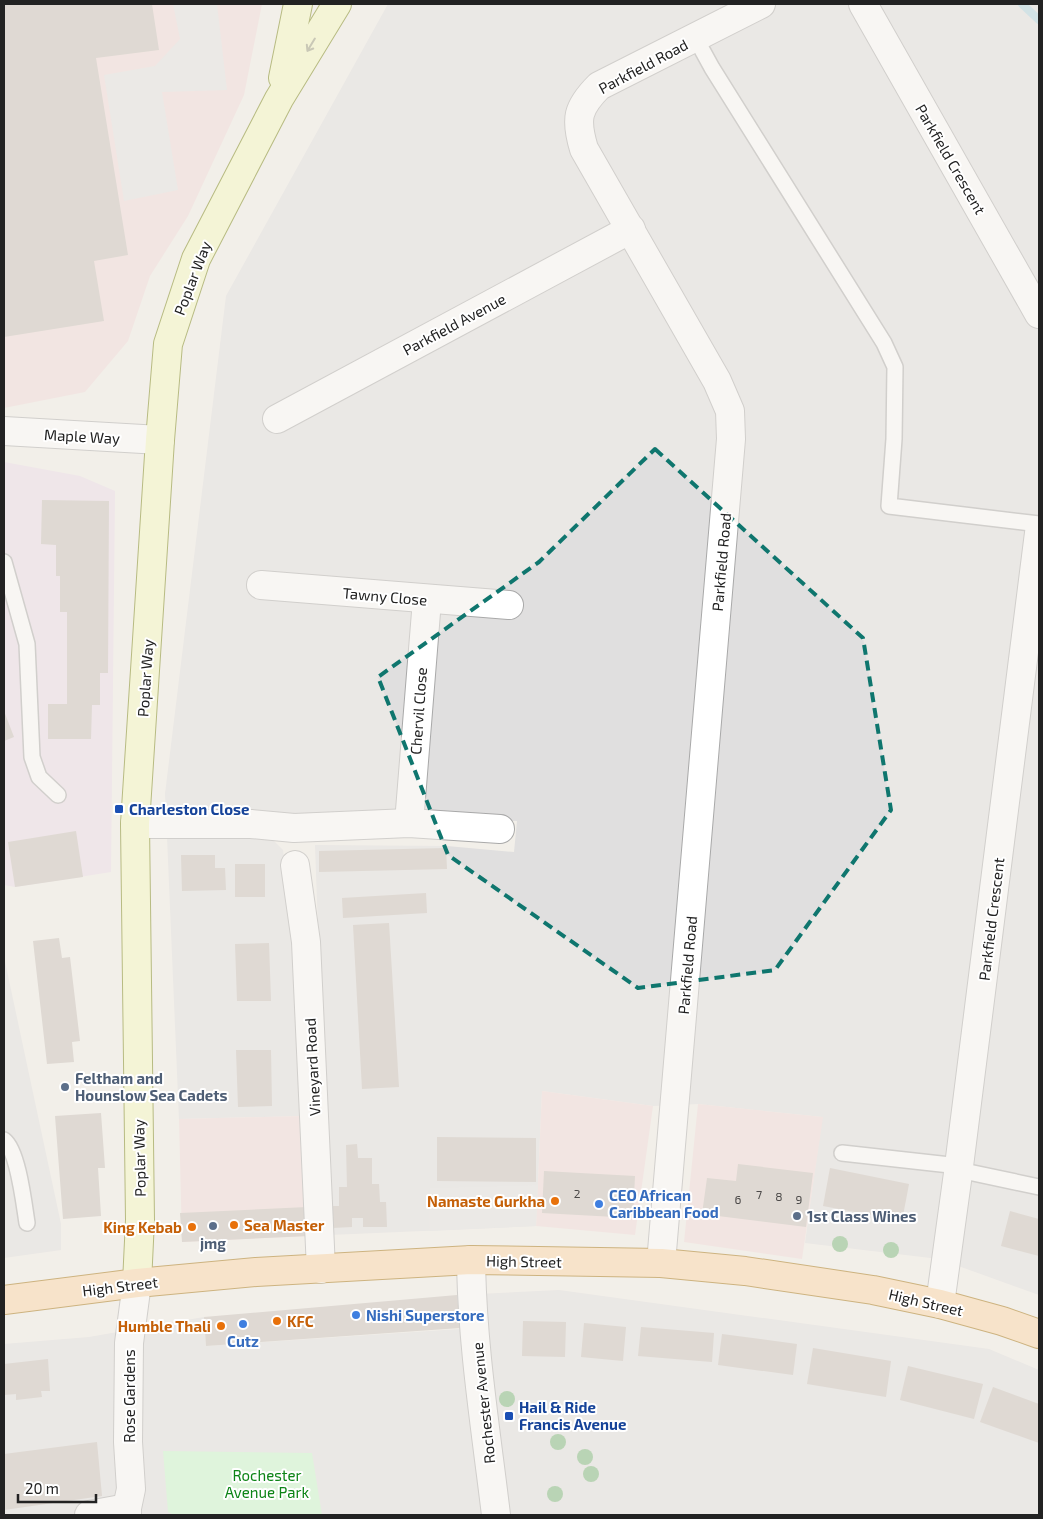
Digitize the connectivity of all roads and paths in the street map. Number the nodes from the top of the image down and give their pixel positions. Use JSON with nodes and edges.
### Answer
{"nodes":[{"id":1,"x":298,"y":4,"type":"edge"},
{"id":2,"x":337,"y":4,"type":"edge"},
{"id":3,"x":761,"y":4,"type":"edge"},
{"id":4,"x":863,"y":4,"type":"edge"},
{"id":5,"x":695,"y":37,"type":"junction"},
{"id":6,"x":279,"y":99,"type":"junction"},
{"id":7,"x":631,"y":229,"type":"junction"},
{"id":8,"x":1039,"y":314,"type":"edge"},
{"id":9,"x":277,"y":419,"type":"dead end"},
{"id":10,"x":4,"y":431,"type":"edge"},
{"id":11,"x":160,"y":440,"type":"junction"},
{"id":12,"x":1039,"y":524,"type":"edge"},
{"id":13,"x":1039,"y":533,"type":"edge"},
{"id":14,"x":4,"y":562,"type":"edge"},
{"id":15,"x":261,"y":585,"type":"dead end"},
{"id":16,"x":427,"y":600,"type":"junction"},
{"id":17,"x":509,"y":606,"type":"dead end"},
{"id":18,"x":58,"y":796,"type":"dead end"},
{"id":19,"x":409,"y":823,"type":"junction"},
{"id":20,"x":135,"y":824,"type":"junction"},
{"id":21,"x":500,"y":829,"type":"dead end"},
{"id":22,"x":295,"y":865,"type":"dead end"},
{"id":23,"x":4,"y":1140,"type":"edge"},
{"id":24,"x":842,"y":1153,"type":"dead end"},
{"id":25,"x":959,"y":1168,"type":"junction"},
{"id":26,"x":1039,"y":1187,"type":"edge"},
{"id":27,"x":27,"y":1222,"type":"dead end"},
{"id":28,"x":471,"y":1260,"type":"junction"},
{"id":29,"x":662,"y":1263,"type":"junction"},
{"id":30,"x":321,"y":1269,"type":"junction"},
{"id":31,"x":137,"y":1283,"type":"junction"},
{"id":32,"x":4,"y":1300,"type":"edge"},
{"id":33,"x":940,"y":1304,"type":"junction"},
{"id":34,"x":1039,"y":1334,"type":"edge"},
{"id":35,"x":127,"y":1512,"type":"edge"},
{"id":36,"x":89,"y":1515,"type":"edge"},
{"id":37,"x":496,"y":1515,"type":"edge"}],
"edges":[{"from":1,"to":6,"type":"street","name":"Poplar Way"},
{"from":2,"to":6,"type":"street","name":"Poplar Way","one_way":true},
{"from":3,"to":5,"type":"street","name":"Parkfield Road"},
{"from":4,"to":8,"type":"street","name":"Parkfield Crescent"},
{"from":5,"to":7,"type":"street","name":"Parkfield Road"},
{"from":5,"to":12,"type":"lane"},
{"from":6,"to":11,"type":"street","name":"Poplar Way"},
{"from":7,"to":9,"type":"street","name":"Parkfield Avenue"},
{"from":7,"to":29,"type":"street","name":"Parkfield Road"},
{"from":10,"to":11,"type":"street","name":"Maple Way"},
{"from":11,"to":20,"type":"street","name":"Poplar Way"},
{"from":13,"to":25,"type":"street","name":"Parkfield Crescent"},
{"from":14,"to":18,"type":"lane"},
{"from":15,"to":16,"type":"street","name":"Tawny Close"},
{"from":16,"to":17,"type":"street","name":"Tawny Close"},
{"from":16,"to":19,"type":"street","name":"Chervil Close"},
{"from":19,"to":20,"type":"street"},
{"from":19,"to":21,"type":"street"},
{"from":20,"to":31,"type":"street","name":"Poplar Way"},
{"from":22,"to":30,"type":"street","name":"Vineyard Road"},
{"from":23,"to":27,"type":"lane"},
{"from":24,"to":25,"type":"lane"},
{"from":25,"to":26,"type":"lane"},
{"from":25,"to":33,"type":"street","name":"Parkfield Crescent"},
{"from":28,"to":29,"type":"main road","name":"High Street"},
{"from":28,"to":30,"type":"main road","name":"High Street"},
{"from":28,"to":37,"type":"street","name":"Rochester Avenue"},
{"from":29,"to":33,"type":"main road","name":"High Street"},
{"from":30,"to":31,"type":"main road","name":"High Street"},
{"from":31,"to":32,"type":"main road","name":"High Street"},
{"from":31,"to":35,"type":"street","name":"Rose Gardens"},
{"from":33,"to":34,"type":"main road","name":"High Street"},
{"from":35,"to":36,"type":"street","name":"Rose Gardens"}]}
